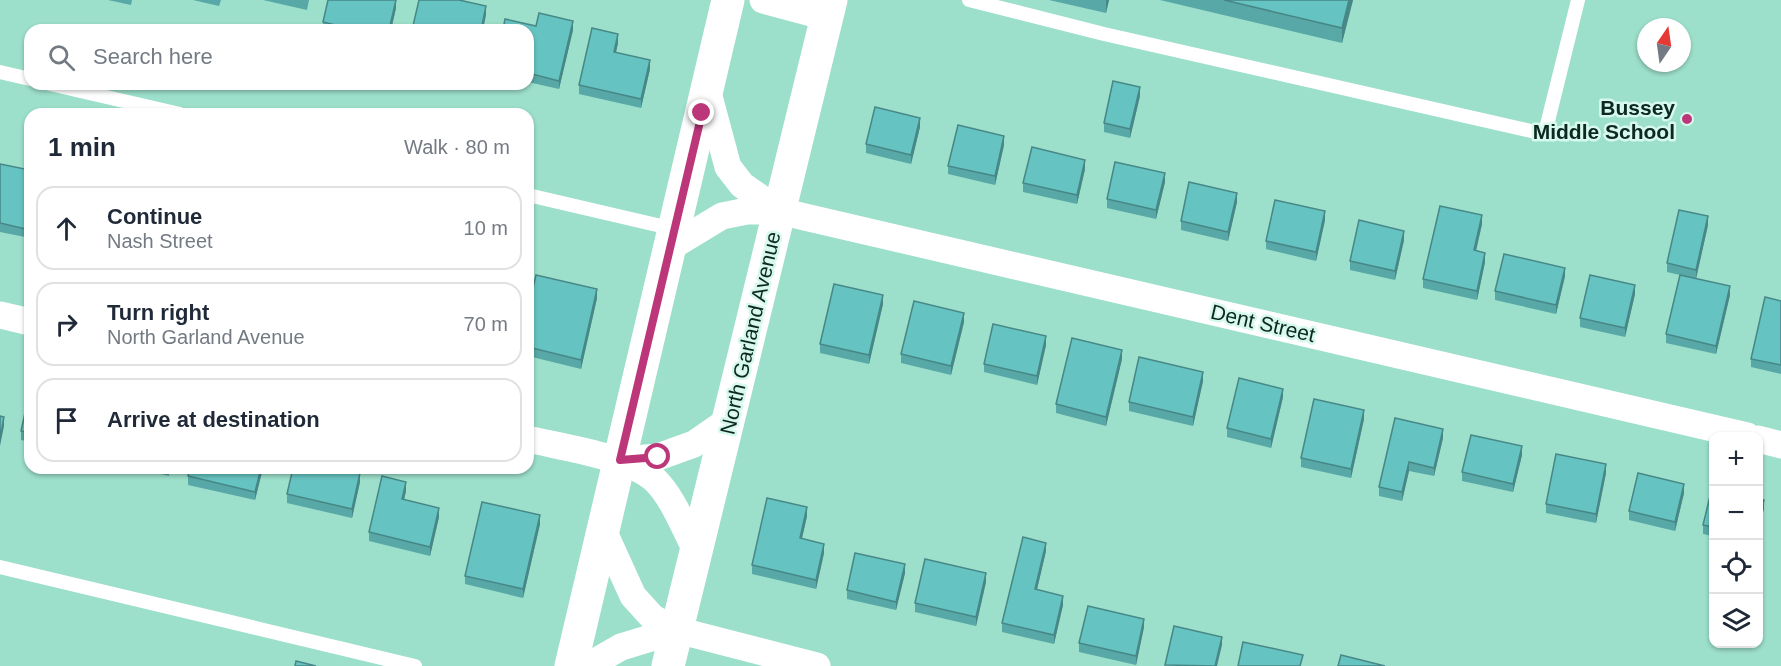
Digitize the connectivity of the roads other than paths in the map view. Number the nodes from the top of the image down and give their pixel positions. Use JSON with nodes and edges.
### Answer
{"nodes":[{"id":1,"x":728,"y":0,"type":"edge"},
{"id":2,"x":763,"y":0,"type":"edge"},
{"id":3,"x":969,"y":0,"type":"edge"},
{"id":4,"x":1578,"y":0,"type":"edge"},
{"id":5,"x":828,"y":9,"type":"edge"},
{"id":6,"x":0,"y":72,"type":"edge"},
{"id":7,"x":24,"y":78,"type":"edge"},
{"id":8,"x":707,"y":89,"type":"junction"},
{"id":9,"x":76,"y":90,"type":"edge"},
{"id":10,"x":154,"y":108,"type":"edge"},
{"id":11,"x":534,"y":197,"type":"edge"},
{"id":12,"x":779,"y":212,"type":"junction"},
{"id":13,"x":672,"y":238,"type":"junction"},
{"id":14,"x":0,"y":315,"type":"edge"},
{"id":15,"x":24,"y":321,"type":"edge"},
{"id":16,"x":730,"y":419,"type":"junction"},
{"id":17,"x":1730,"y":432,"type":"edge"},
{"id":18,"x":534,"y":440,"type":"edge"},
{"id":19,"x":1763,"y":440,"type":"edge"},
{"id":20,"x":1781,"y":445,"type":"edge"},
{"id":21,"x":620,"y":460,"type":"junction"},
{"id":22,"x":603,"y":530,"type":"junction"},
{"id":23,"x":697,"y":552,"type":"junction"},
{"id":24,"x":0,"y":567,"type":"edge"},
{"id":25,"x":677,"y":630,"type":"junction"},
{"id":26,"x":415,"y":666,"type":"edge"},
{"id":27,"x":571,"y":666,"type":"edge"},
{"id":28,"x":588,"y":666,"type":"edge"},
{"id":29,"x":669,"y":666,"type":"edge"},
{"id":30,"x":817,"y":666,"type":"edge"}],
"edges":[{"from":1,"to":8,"type":"main road"},
{"from":2,"to":5,"type":"street"},
{"from":3,"to":4,"type":"lane"},
{"from":5,"to":12,"type":"main road","name":"North Garland Avenue"},
{"from":6,"to":7,"type":"lane"},
{"from":8,"to":12,"type":"street","name":"Dent Street"},
{"from":8,"to":13,"type":"main road"},
{"from":9,"to":10,"type":"lane"},
{"from":11,"to":13,"type":"lane"},
{"from":12,"to":13,"type":"street","name":"Dent Street"},
{"from":12,"to":16,"type":"main road","name":"North Garland Avenue"},
{"from":12,"to":17,"type":"street","name":"Dent Street"},
{"from":13,"to":21,"type":"main road"},
{"from":14,"to":15,"type":"street"},
{"from":16,"to":21,"type":"street"},
{"from":16,"to":23,"type":"main road","name":"North Garland Avenue"},
{"from":18,"to":21,"type":"street"},
{"from":19,"to":20,"type":"street"},
{"from":21,"to":22,"type":"main road"},
{"from":21,"to":23,"type":"street"},
{"from":22,"to":25,"type":"street"},
{"from":22,"to":27,"type":"main road"},
{"from":23,"to":25,"type":"main road","name":"North Garland Avenue"},
{"from":24,"to":26,"type":"lane"},
{"from":25,"to":28,"type":"street"},
{"from":25,"to":29,"type":"main road","name":"North Garland Avenue"},
{"from":25,"to":30,"type":"street"}]}
